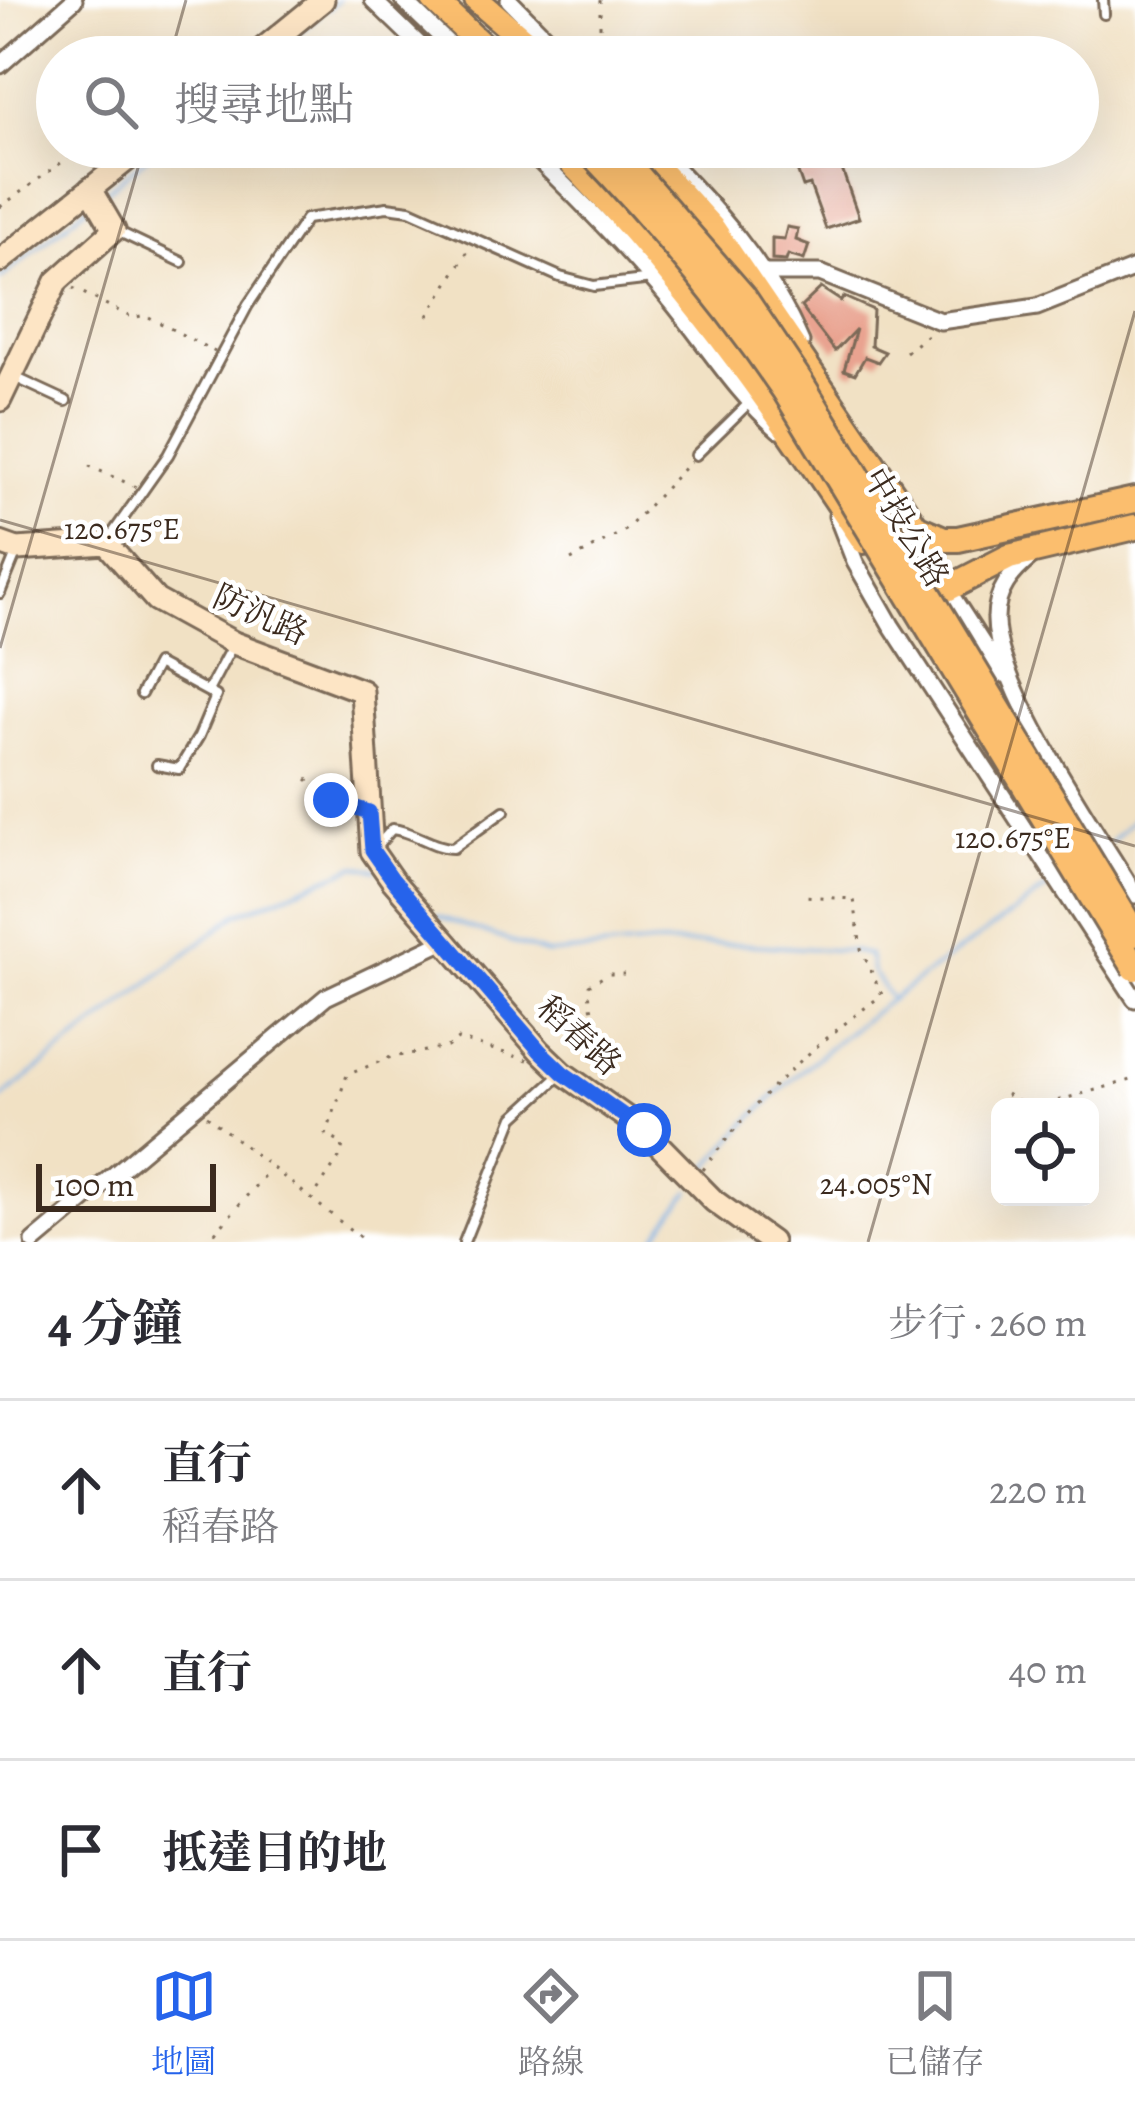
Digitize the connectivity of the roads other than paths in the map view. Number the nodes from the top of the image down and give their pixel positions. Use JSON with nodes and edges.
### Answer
{"nodes":[{"id":1,"x":74,"y":0,"type":"edge"},
{"id":2,"x":323,"y":0,"type":"edge"},
{"id":3,"x":373,"y":0,"type":"edge"},
{"id":4,"x":403,"y":0,"type":"edge"},
{"id":5,"x":418,"y":0,"type":"edge"},
{"id":6,"x":434,"y":0,"type":"edge"},
{"id":7,"x":466,"y":0,"type":"edge"},
{"id":8,"x":477,"y":0,"type":"edge"},
{"id":9,"x":490,"y":0,"type":"edge"},
{"id":10,"x":508,"y":0,"type":"edge"},
{"id":11,"x":1103,"y":0,"type":"edge"},
{"id":12,"x":1104,"y":14,"type":"dead end"},
{"id":13,"x":279,"y":36,"type":"edge"},
{"id":14,"x":410,"y":36,"type":"edge"},
{"id":15,"x":441,"y":36,"type":"edge"},
{"id":16,"x":453,"y":36,"type":"edge"},
{"id":17,"x":472,"y":36,"type":"edge"},
{"id":18,"x":503,"y":36,"type":"edge"},
{"id":19,"x":520,"y":36,"type":"edge"},
{"id":20,"x":525,"y":36,"type":"edge"},
{"id":21,"x":545,"y":36,"type":"edge"},
{"id":22,"x":0,"y":65,"type":"edge"},
{"id":23,"x":117,"y":168,"type":"edge"},
{"id":24,"x":547,"y":168,"type":"edge"},
{"id":25,"x":576,"y":168,"type":"edge"},
{"id":26,"x":605,"y":168,"type":"edge"},
{"id":27,"x":631,"y":168,"type":"edge"},
{"id":28,"x":657,"y":168,"type":"edge"},
{"id":29,"x":675,"y":168,"type":"edge"},
{"id":30,"x":90,"y":190,"type":"junction"},
{"id":31,"x":115,"y":230,"type":"junction"},
{"id":32,"x":0,"y":261,"type":"edge"},
{"id":33,"x":182,"y":262,"type":"dead end"},
{"id":34,"x":1135,"y":268,"type":"edge"},
{"id":35,"x":764,"y":273,"type":"junction"},
{"id":36,"x":653,"y":279,"type":"junction"},
{"id":37,"x":814,"y":372,"type":"junction"},
{"id":38,"x":10,"y":375,"type":"junction"},
{"id":39,"x":0,"y":400,"type":"edge"},
{"id":40,"x":66,"y":400,"type":"dead end"},
{"id":41,"x":750,"y":402,"type":"junction"},
{"id":42,"x":803,"y":450,"type":"junction"},
{"id":43,"x":697,"y":455,"type":"road end"},
{"id":44,"x":823,"y":480,"type":"junction"},
{"id":45,"x":1135,"y":500,"type":"edge"},
{"id":46,"x":1135,"y":526,"type":"edge"},
{"id":47,"x":916,"y":527,"type":"junction"},
{"id":48,"x":1039,"y":536,"type":"junction"},
{"id":49,"x":106,"y":543,"type":"junction"},
{"id":50,"x":9,"y":546,"type":"edge"},
{"id":51,"x":947,"y":589,"type":"junction"},
{"id":52,"x":0,"y":592,"type":"edge"},
{"id":53,"x":234,"y":643,"type":"junction"},
{"id":54,"x":208,"y":691,"type":"junction"},
{"id":55,"x":1014,"y":692,"type":"junction"},
{"id":56,"x":141,"y":694,"type":"dead end"},
{"id":57,"x":157,"y":765,"type":"dead end"},
{"id":58,"x":504,"y":811,"type":"dead end"},
{"id":59,"x":372,"y":850,"type":"junction"},
{"id":60,"x":1135,"y":896,"type":"edge"},
{"id":61,"x":1135,"y":908,"type":"edge"},
{"id":62,"x":1094,"y":932,"type":"junction"},
{"id":63,"x":1135,"y":934,"type":"edge"},
{"id":64,"x":442,"y":942,"type":"junction"},
{"id":65,"x":1135,"y":968,"type":"edge"},
{"id":66,"x":1135,"y":999,"type":"edge"},
{"id":67,"x":563,"y":1073,"type":"junction"},
{"id":68,"x":34,"y":1242,"type":"edge"},
{"id":69,"x":464,"y":1242,"type":"edge"},
{"id":70,"x":771,"y":1242,"type":"edge"}],
"edges":[{"from":1,"to":22,"type":"street"},
{"from":2,"to":13,"type":"street"},
{"from":3,"to":14,"type":"street"},
{"from":4,"to":15,"type":"street"},
{"from":5,"to":16,"type":"main road"},
{"from":6,"to":17,"type":"main road"},
{"from":7,"to":18,"type":"main road"},
{"from":8,"to":19,"type":"main road"},
{"from":9,"to":20,"type":"street"},
{"from":10,"to":21,"type":"street"},
{"from":11,"to":12,"type":"lane"},
{"from":23,"to":30,"type":"street"},
{"from":24,"to":36,"type":"street"},
{"from":25,"to":42,"type":"main road"},
{"from":26,"to":65,"type":"main road","name":"中投公路","bridge":true},
{"from":27,"to":63,"type":"main road","name":"中投公路","bridge":true},
{"from":28,"to":37,"type":"main road"},
{"from":29,"to":35,"type":"street"},
{"from":30,"to":31,"type":"street"},
{"from":30,"to":32,"type":"street"},
{"from":31,"to":33,"type":"lane"},
{"from":31,"to":38,"type":"street"},
{"from":34,"to":35,"type":"street"},
{"from":35,"to":37,"type":"street"},
{"from":36,"to":41,"type":"street"},
{"from":36,"to":49,"type":"lane"},
{"from":37,"to":47,"type":"main road"},
{"from":38,"to":39,"type":"street"},
{"from":38,"to":40,"type":"lane"},
{"from":41,"to":42,"type":"street"},
{"from":41,"to":43,"type":"lane"},
{"from":42,"to":44,"type":"main road"},
{"from":44,"to":51,"type":"main road"},
{"from":44,"to":62,"type":"street"},
{"from":45,"to":48,"type":"main road"},
{"from":46,"to":48,"type":"main road"},
{"from":47,"to":48,"type":"main road"},
{"from":47,"to":51,"type":"street"},
{"from":48,"to":51,"type":"main road"},
{"from":48,"to":55,"type":"street"},
{"from":49,"to":50,"type":"street"},
{"from":49,"to":53,"type":"street","name":"防汎路"},
{"from":50,"to":52,"type":"lane"},
{"from":51,"to":55,"type":"street"},
{"from":53,"to":54,"type":"lane"},
{"from":53,"to":59,"type":"street","name":"防汎路"},
{"from":54,"to":56,"type":"lane"},
{"from":54,"to":57,"type":"lane"},
{"from":55,"to":60,"type":"street"},
{"from":58,"to":59,"type":"lane"},
{"from":59,"to":64,"type":"street","name":"稻春路"},
{"from":61,"to":62,"type":"street"},
{"from":62,"to":66,"type":"street"},
{"from":64,"to":67,"type":"street","name":"稻春路"},
{"from":64,"to":68,"type":"street"},
{"from":67,"to":69,"type":"lane"},
{"from":67,"to":70,"type":"street","name":"稻春路"}]}
